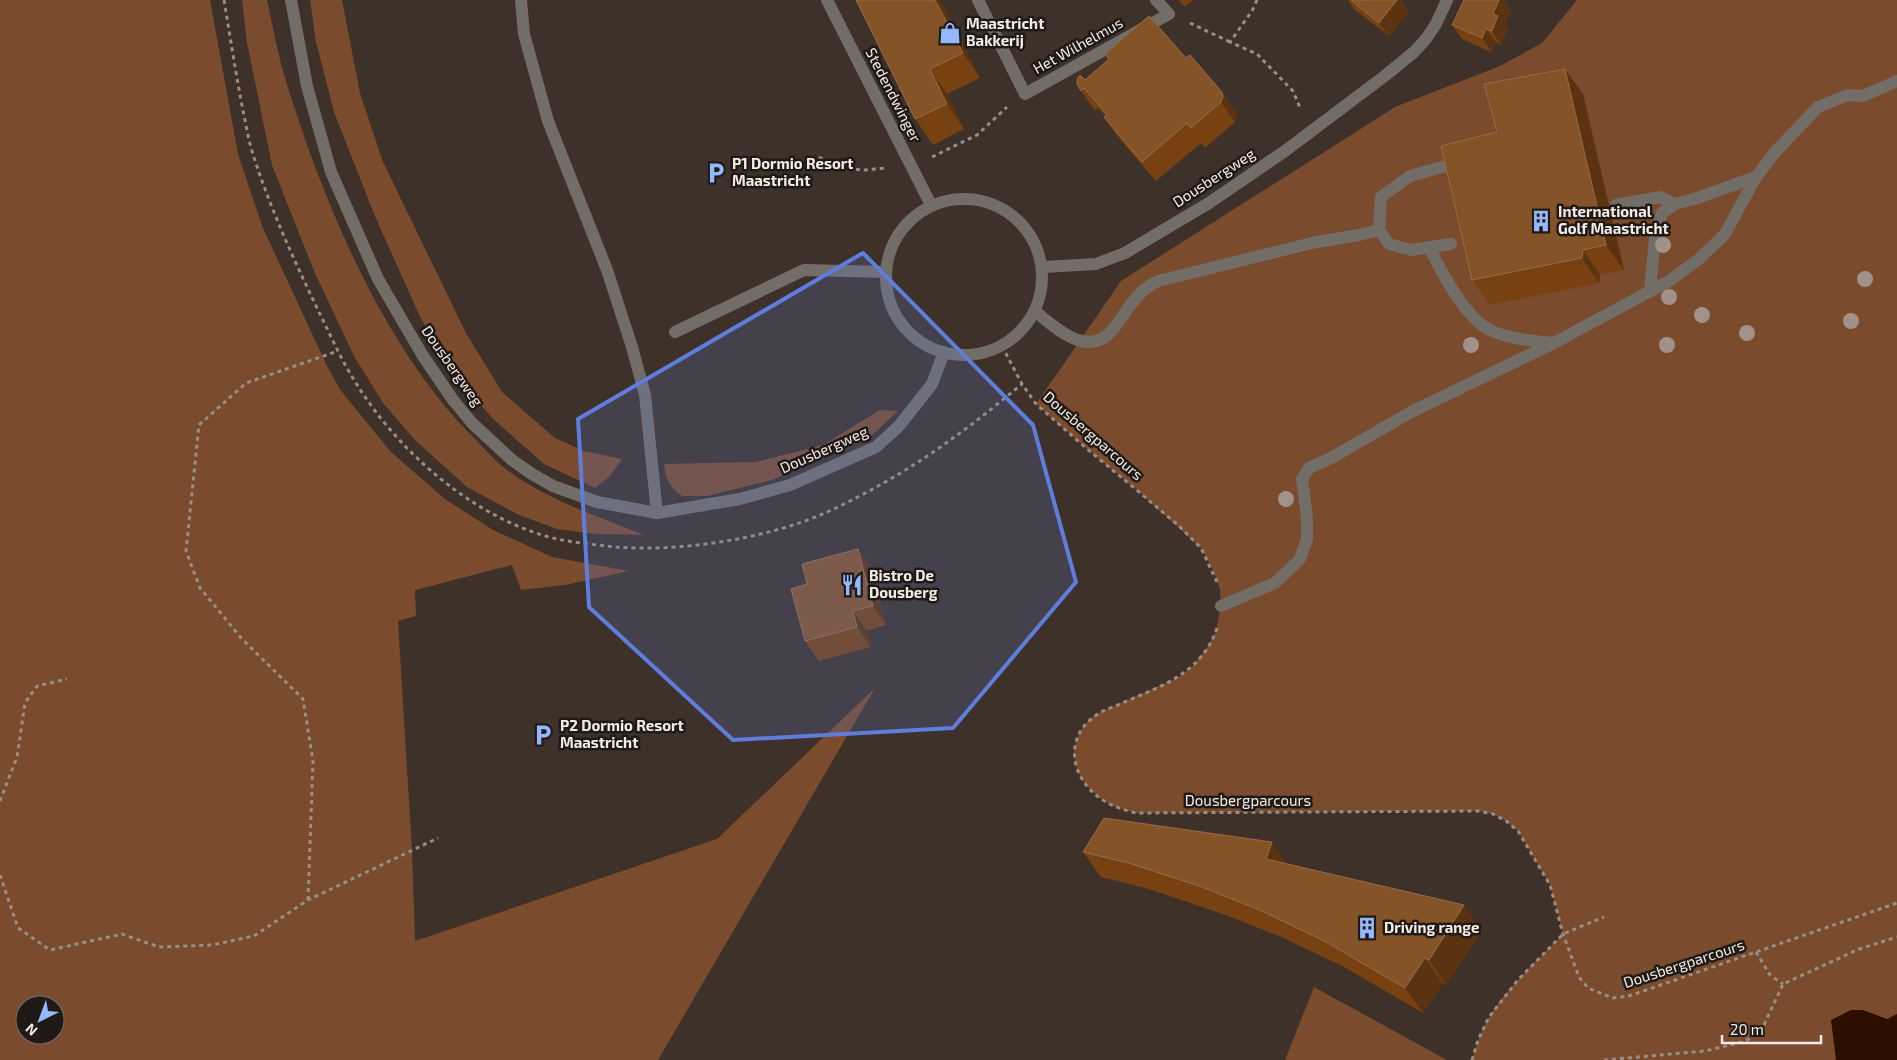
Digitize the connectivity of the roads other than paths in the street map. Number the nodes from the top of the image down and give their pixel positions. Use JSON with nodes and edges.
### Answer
{"nodes":[{"id":1,"x":291,"y":0,"type":"edge"},
{"id":2,"x":521,"y":0,"type":"edge"},
{"id":3,"x":827,"y":0,"type":"edge"},
{"id":4,"x":978,"y":0,"type":"edge"},
{"id":5,"x":1156,"y":0,"type":"edge"},
{"id":6,"x":1447,"y":0,"type":"edge"},
{"id":7,"x":1897,"y":81,"type":"edge"},
{"id":8,"x":1470,"y":159,"type":"edge"},
{"id":9,"x":1756,"y":177,"type":"junction"},
{"id":10,"x":1675,"y":204,"type":"junction"},
{"id":11,"x":932,"y":205,"type":"junction"},
{"id":12,"x":1616,"y":205,"type":"dead end"},
{"id":13,"x":1379,"y":230,"type":"junction"},
{"id":14,"x":1451,"y":244,"type":"dead end"},
{"id":15,"x":1429,"y":248,"type":"junction"},
{"id":16,"x":1043,"y":267,"type":"junction"},
{"id":17,"x":885,"y":272,"type":"junction"},
{"id":18,"x":1650,"y":291,"type":"junction"},
{"id":19,"x":1036,"y":311,"type":"junction"},
{"id":20,"x":675,"y":332,"type":"dead end"},
{"id":21,"x":1554,"y":343,"type":"junction"},
{"id":22,"x":944,"y":352,"type":"junction"},
{"id":23,"x":657,"y":513,"type":"junction"},
{"id":24,"x":1221,"y":606,"type":"road end"}],
"edges":[{"from":1,"to":23,"type":"street","name":"Dousbergweg"},
{"from":2,"to":23,"type":"street"},
{"from":3,"to":11,"type":"street","name":"Stedendwinger"},
{"from":4,"to":5,"type":"street","name":"Het Wilhelmus"},
{"from":6,"to":16,"type":"street","name":"Dousbergweg"},
{"from":7,"to":9,"type":"street"},
{"from":8,"to":13,"type":"street"},
{"from":9,"to":10,"type":"street"},
{"from":9,"to":18,"type":"street"},
{"from":10,"to":12,"type":"street"},
{"from":10,"to":18,"type":"street"},
{"from":11,"to":16,"type":"street"},
{"from":11,"to":17,"type":"street"},
{"from":13,"to":15,"type":"street"},
{"from":13,"to":19,"type":"street"},
{"from":14,"to":15,"type":"street"},
{"from":15,"to":21,"type":"street"},
{"from":16,"to":19,"type":"street"},
{"from":17,"to":20,"type":"street"},
{"from":17,"to":22,"type":"street"},
{"from":18,"to":21,"type":"street"},
{"from":19,"to":22,"type":"street"},
{"from":21,"to":24,"type":"street"},
{"from":22,"to":23,"type":"street","name":"Dousbergweg"}]}
